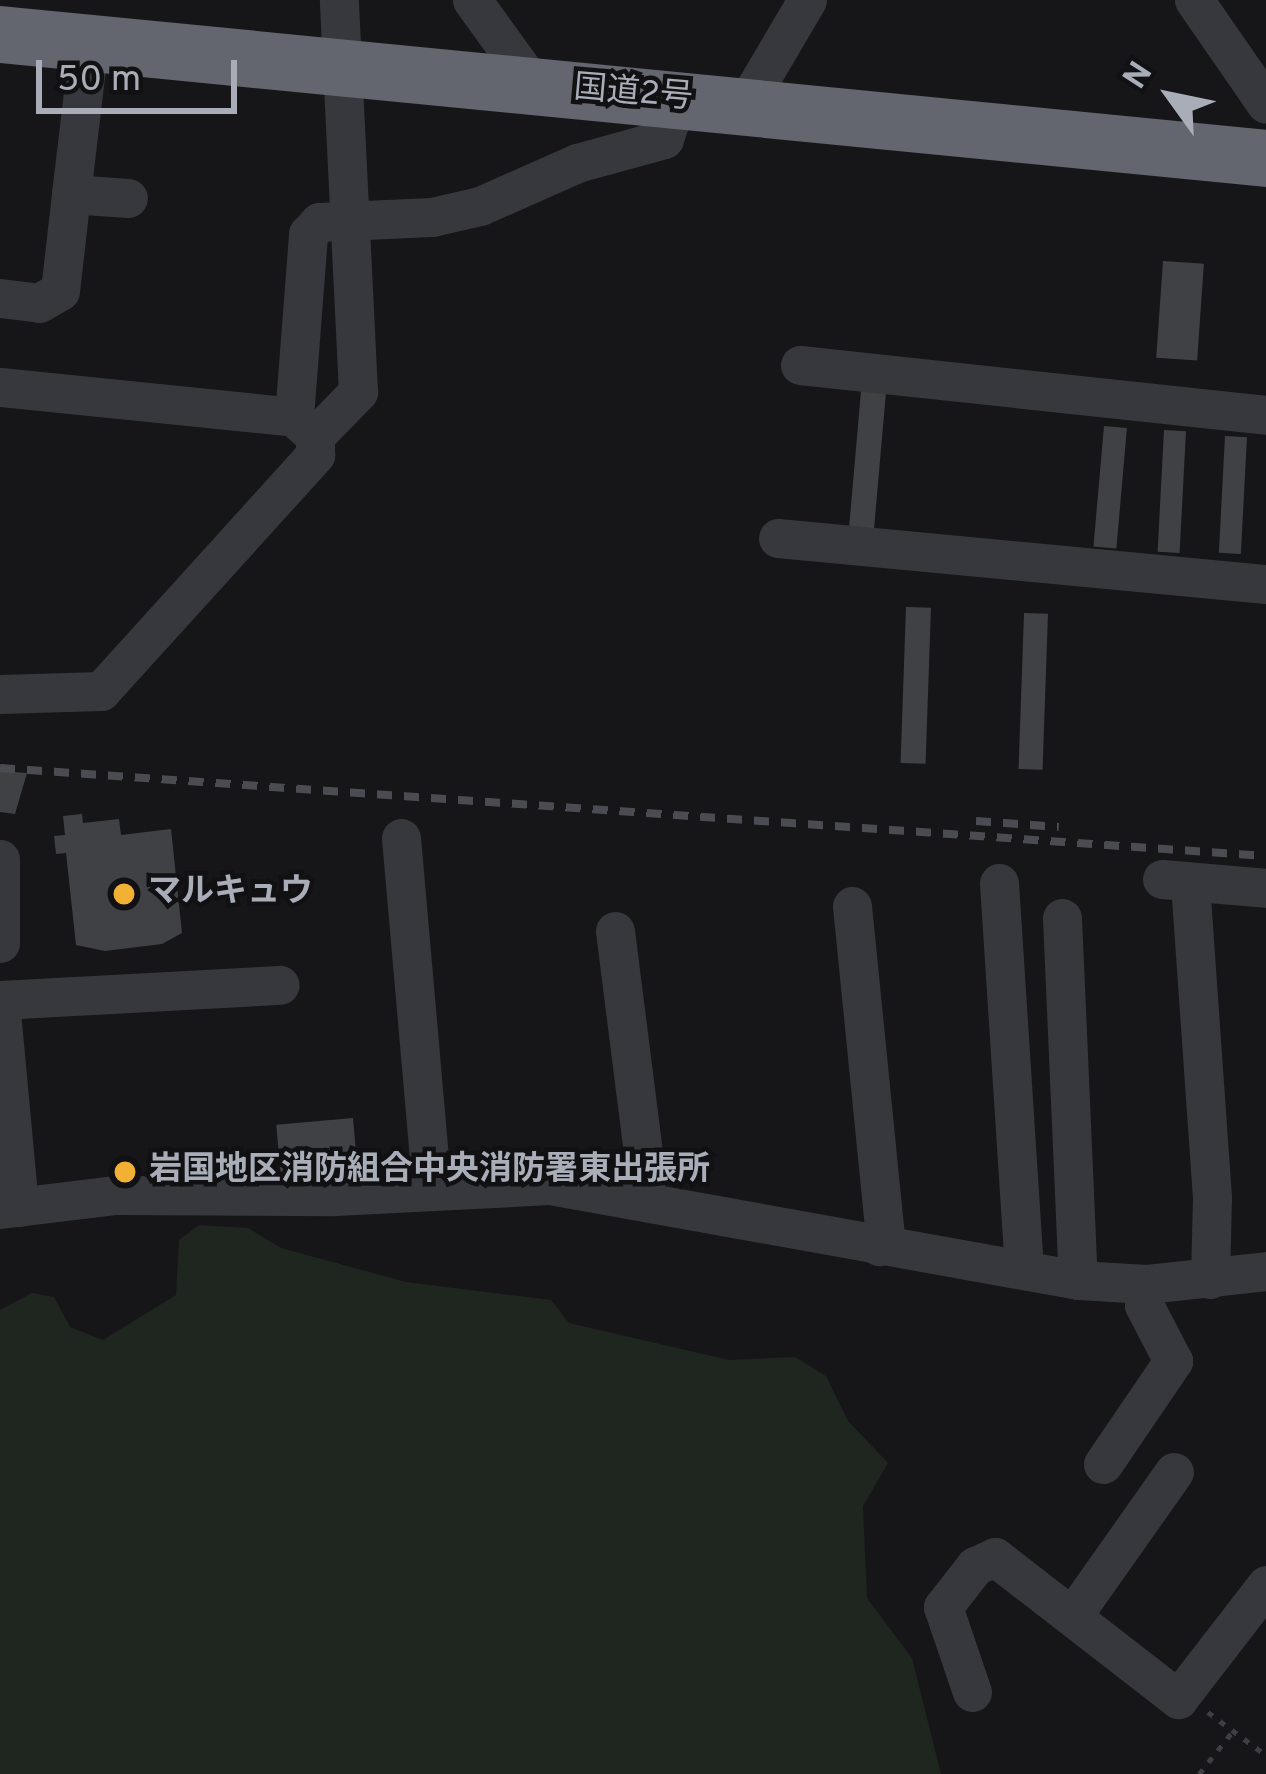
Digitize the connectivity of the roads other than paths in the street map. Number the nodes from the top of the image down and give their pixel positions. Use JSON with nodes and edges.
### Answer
{"nodes":[{"id":1,"x":339,"y":0,"type":"edge"},
{"id":2,"x":472,"y":0,"type":"edge"},
{"id":3,"x":807,"y":0,"type":"edge"},
{"id":4,"x":1194,"y":0,"type":"edge"},
{"id":5,"x":2,"y":40,"type":"edge"},
{"id":6,"x":89,"y":44,"type":"junction"},
{"id":7,"x":343,"y":70,"type":"junction"},
{"id":8,"x":534,"y":86,"type":"junction"},
{"id":9,"x":677,"y":98,"type":"junction"},
{"id":10,"x":1266,"y":104,"type":"edge"},
{"id":11,"x":744,"y":107,"type":"junction"},
{"id":12,"x":1266,"y":158,"type":"edge"},
{"id":13,"x":71,"y":194,"type":"junction"},
{"id":14,"x":128,"y":198,"type":"dead end"},
{"id":15,"x":351,"y":219,"type":"junction"},
{"id":16,"x":0,"y":298,"type":"edge"},
{"id":17,"x":800,"y":365,"type":"dead end"},
{"id":18,"x":0,"y":387,"type":"edge"},
{"id":19,"x":1266,"y":415,"type":"edge"},
{"id":20,"x":304,"y":427,"type":"junction"},
{"id":21,"x":778,"y":538,"type":"dead end"},
{"id":22,"x":1266,"y":584,"type":"edge"},
{"id":23,"x":0,"y":694,"type":"edge"},
{"id":24,"x":401,"y":838,"type":"dead end"},
{"id":25,"x":0,"y":859,"type":"edge"},
{"id":26,"x":999,"y":883,"type":"dead end"},
{"id":27,"x":1266,"y":888,"type":"edge"},
{"id":28,"x":852,"y":906,"type":"dead end"},
{"id":29,"x":1062,"y":918,"type":"dead end"},
{"id":30,"x":615,"y":931,"type":"dead end"},
{"id":31,"x":0,"y":944,"type":"edge"},
{"id":32,"x":280,"y":985,"type":"dead end"},
{"id":33,"x":0,"y":1001,"type":"edge"},
{"id":34,"x":432,"y":1190,"type":"junction"},
{"id":35,"x":642,"y":1199,"type":"junction"},
{"id":36,"x":9,"y":1208,"type":"edge"},
{"id":37,"x":878,"y":1246,"type":"junction"},
{"id":38,"x":1024,"y":1269,"type":"junction"},
{"id":39,"x":1266,"y":1271,"type":"edge"},
{"id":40,"x":1210,"y":1279,"type":"junction"},
{"id":41,"x":1078,"y":1280,"type":"junction"},
{"id":42,"x":1147,"y":1283,"type":"junction"},
{"id":43,"x":1103,"y":1464,"type":"dead end"},
{"id":44,"x":1174,"y":1472,"type":"dead end"},
{"id":45,"x":1266,"y":1585,"type":"edge"},
{"id":46,"x":1073,"y":1615,"type":"junction"},
{"id":47,"x":972,"y":1692,"type":"dead end"}],
"edges":[{"from":1,"to":7,"type":"street"},
{"from":2,"to":8,"type":"street"},
{"from":3,"to":11,"type":"street"},
{"from":4,"to":10,"type":"street"},
{"from":5,"to":6,"type":"highway","name":"国道2号"},
{"from":6,"to":7,"type":"highway","name":"国道2号"},
{"from":6,"to":13,"type":"street"},
{"from":7,"to":8,"type":"highway","name":"国道2号"},
{"from":7,"to":15,"type":"street"},
{"from":8,"to":9,"type":"highway","name":"国道2号"},
{"from":9,"to":11,"type":"highway","name":"国道2号"},
{"from":9,"to":15,"type":"street"},
{"from":11,"to":12,"type":"highway","name":"国道2号"},
{"from":13,"to":14,"type":"street"},
{"from":13,"to":16,"type":"street"},
{"from":15,"to":20,"type":"street"},
{"from":15,"to":20,"type":"street"},
{"from":17,"to":19,"type":"street"},
{"from":18,"to":20,"type":"street"},
{"from":20,"to":23,"type":"street"},
{"from":21,"to":22,"type":"street"},
{"from":24,"to":34,"type":"street"},
{"from":25,"to":31,"type":"street"},
{"from":26,"to":38,"type":"street"},
{"from":27,"to":40,"type":"street"},
{"from":28,"to":37,"type":"street"},
{"from":29,"to":41,"type":"street"},
{"from":30,"to":35,"type":"street"},
{"from":32,"to":33,"type":"street"},
{"from":33,"to":36,"type":"street"},
{"from":34,"to":35,"type":"street"},
{"from":34,"to":36,"type":"street"},
{"from":35,"to":37,"type":"street"},
{"from":37,"to":38,"type":"street"},
{"from":38,"to":41,"type":"street"},
{"from":39,"to":40,"type":"street"},
{"from":40,"to":42,"type":"street"},
{"from":41,"to":42,"type":"street"},
{"from":42,"to":43,"type":"street"},
{"from":44,"to":46,"type":"street"},
{"from":45,"to":46,"type":"street"},
{"from":46,"to":47,"type":"street"}]}
